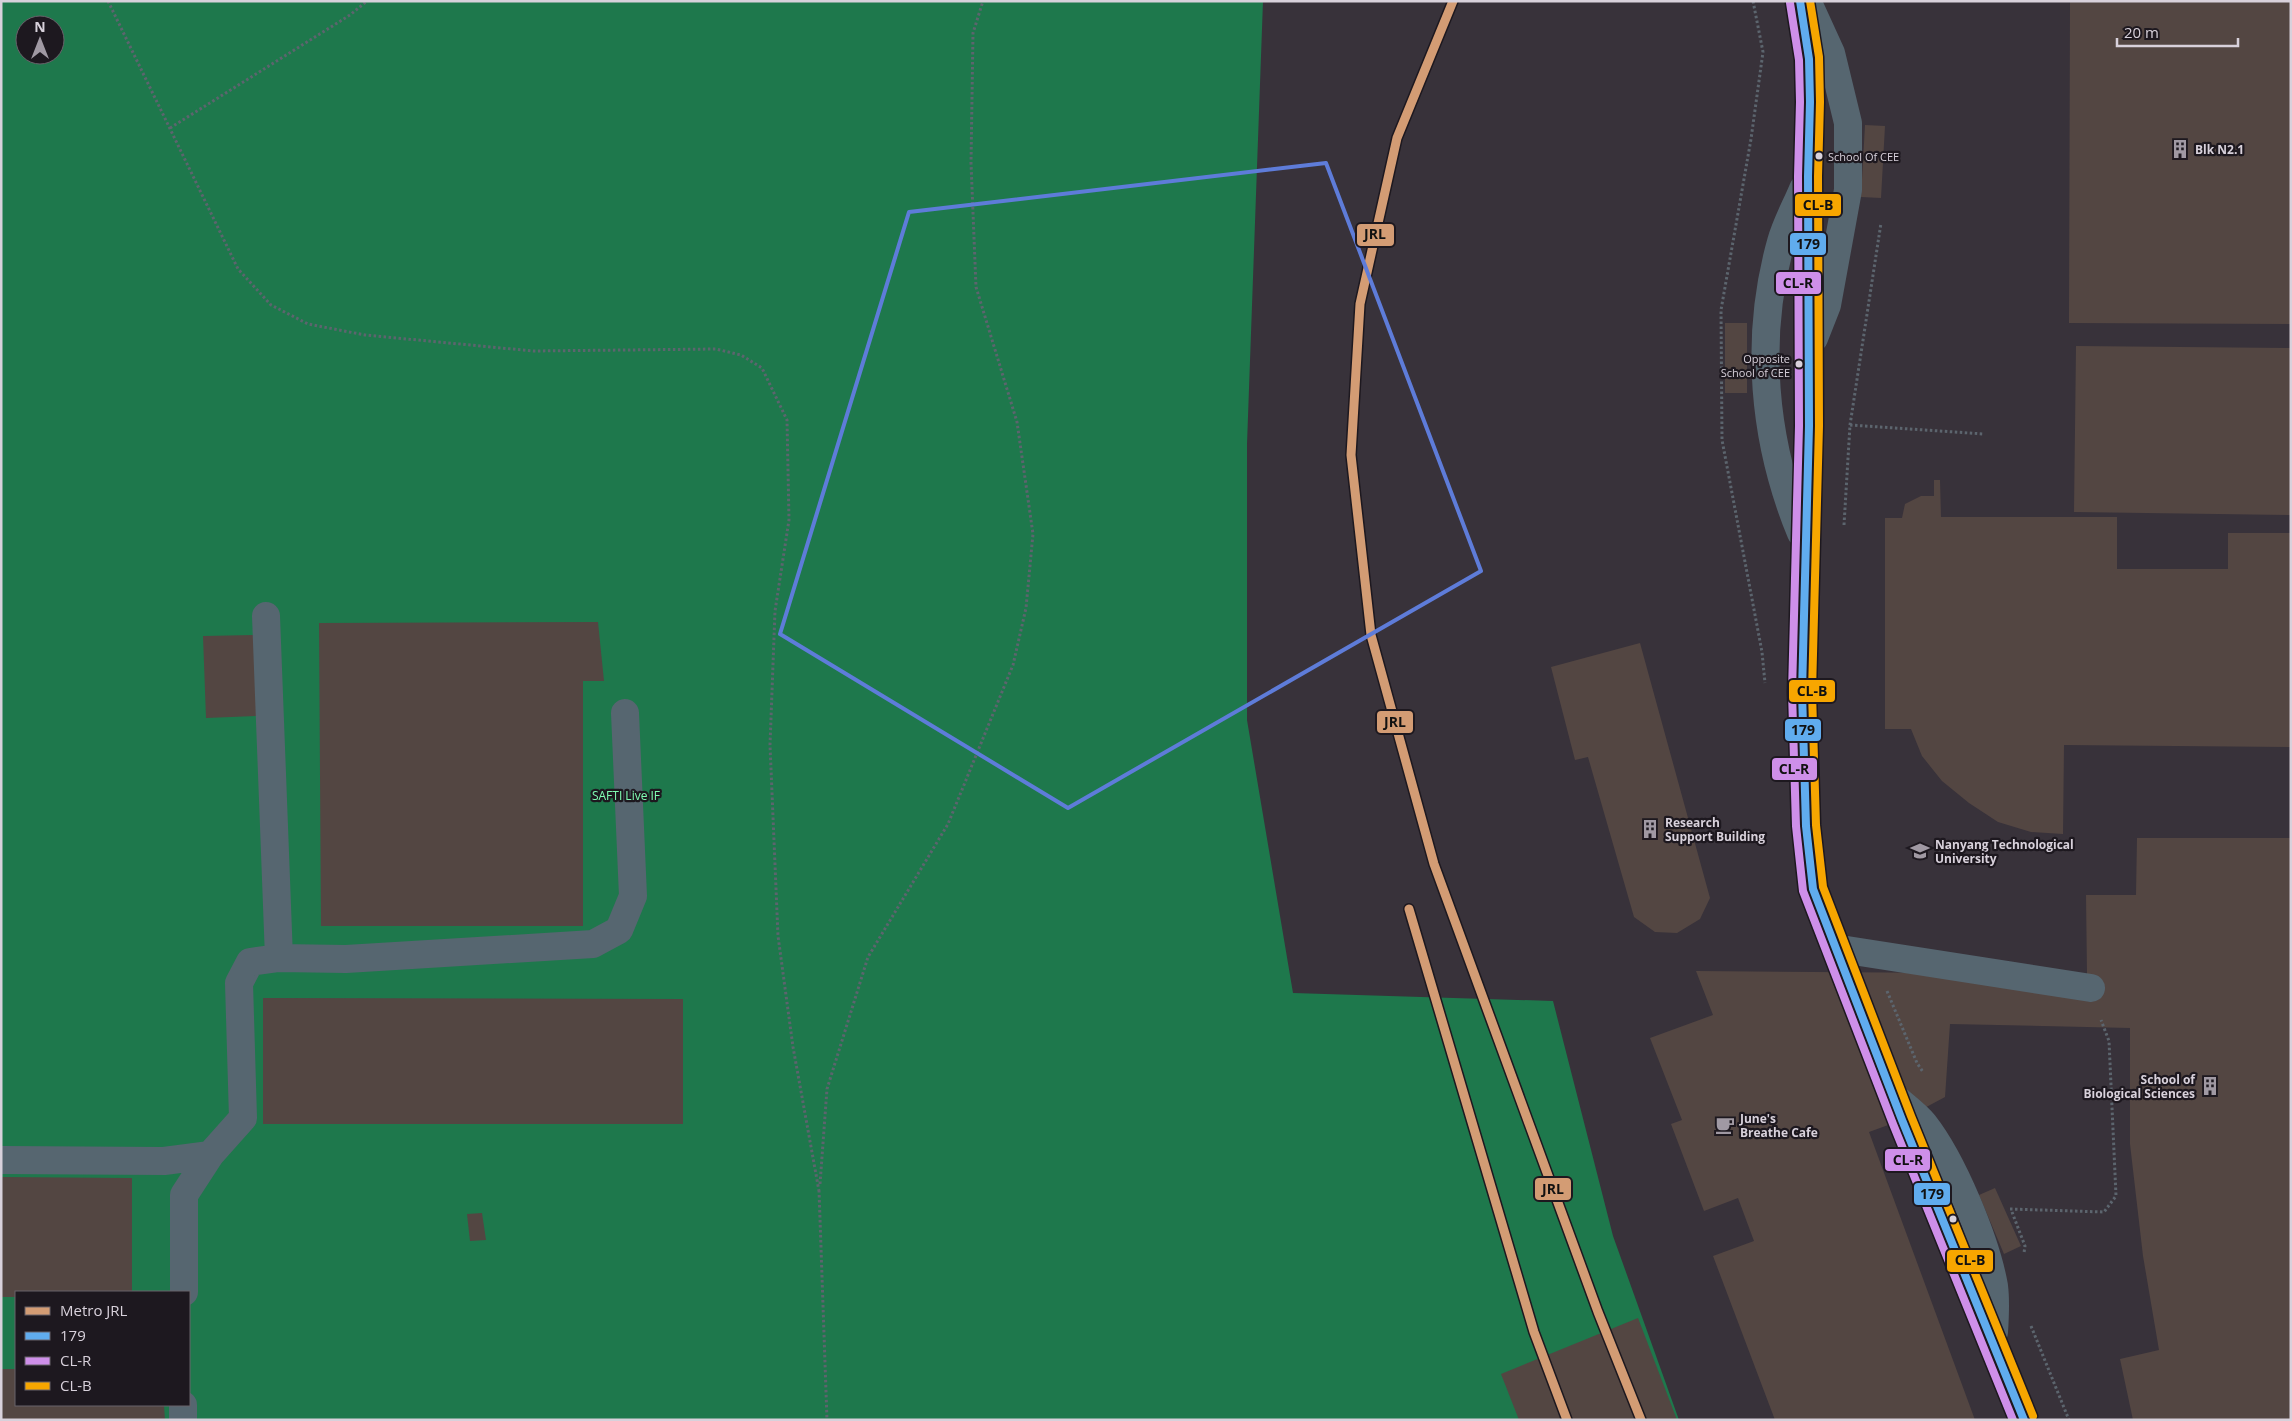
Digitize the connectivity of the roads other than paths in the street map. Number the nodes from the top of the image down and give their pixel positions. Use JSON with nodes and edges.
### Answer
{"nodes":[{"id":1,"x":1800,"y":1,"type":"edge"},
{"id":2,"x":1807,"y":1,"type":"edge"},
{"id":3,"x":1808,"y":176,"type":"junction"},
{"id":4,"x":1808,"y":359,"type":"junction"},
{"id":5,"x":1806,"y":546,"type":"junction"},
{"id":6,"x":266,"y":616,"type":"dead end"},
{"id":7,"x":625,"y":713,"type":"dead end"},
{"id":8,"x":279,"y":958,"type":"junction"},
{"id":9,"x":2093,"y":1000,"type":"road end"},
{"id":10,"x":1898,"y":1108,"type":"tunnel mouth"},
{"id":11,"x":210,"y":1155,"type":"junction"},
{"id":12,"x":1,"y":1160,"type":"edge"},
{"id":13,"x":184,"y":1291,"type":"edge"},
{"id":14,"x":183,"y":1406,"type":"edge"},
{"id":15,"x":183,"y":1420,"type":"edge"},
{"id":16,"x":2024,"y":1420,"type":"edge"}],
"edges":[{"from":1,"to":3,"type":"street"},
{"from":2,"to":4,"type":"street"},
{"from":3,"to":4,"type":"street"},
{"from":3,"to":5,"type":"street"},
{"from":4,"to":5,"type":"street"},
{"from":5,"to":9,"type":"street"},
{"from":6,"to":8,"type":"street"},
{"from":7,"to":8,"type":"street"},
{"from":8,"to":11,"type":"street"},
{"from":10,"to":16,"type":"street"},
{"from":11,"to":12,"type":"street"},
{"from":11,"to":13,"type":"street"},
{"from":14,"to":15,"type":"street"}]}
